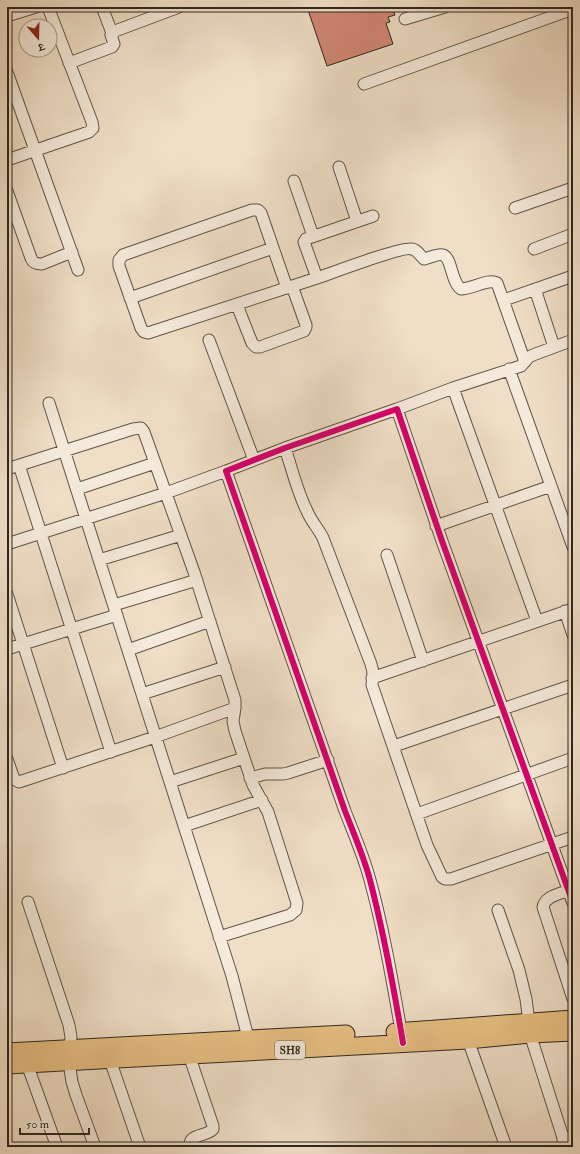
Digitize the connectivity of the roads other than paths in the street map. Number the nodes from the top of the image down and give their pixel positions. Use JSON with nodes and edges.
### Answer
{"nodes":[{"id":1,"x":36,"y":7,"type":"edge"},
{"id":2,"x":48,"y":7,"type":"edge"},
{"id":3,"x":102,"y":7,"type":"edge"},
{"id":4,"x":179,"y":7,"type":"edge"},
{"id":5,"x":445,"y":7,"type":"edge"},
{"id":6,"x":573,"y":9,"type":"edge"},
{"id":7,"x":7,"y":16,"type":"edge"},
{"id":8,"x":405,"y":19,"type":"dead end"},
{"id":9,"x":112,"y":33,"type":"junction"},
{"id":10,"x":69,"y":63,"type":"junction"},
{"id":11,"x":7,"y":72,"type":"edge"},
{"id":12,"x":364,"y":84,"type":"dead end"},
{"id":13,"x":35,"y":150,"type":"junction"},
{"id":14,"x":7,"y":160,"type":"edge"},
{"id":15,"x":339,"y":167,"type":"dead end"},
{"id":16,"x":294,"y":180,"type":"dead end"},
{"id":17,"x":573,"y":188,"type":"edge"},
{"id":18,"x":7,"y":191,"type":"edge"},
{"id":19,"x":515,"y":208,"type":"dead end"},
{"id":20,"x":373,"y":216,"type":"dead end"},
{"id":21,"x":357,"y":221,"type":"junction"},
{"id":22,"x":573,"y":234,"type":"edge"},
{"id":23,"x":313,"y":236,"type":"junction"},
{"id":24,"x":273,"y":248,"type":"junction"},
{"id":25,"x":534,"y":249,"type":"dead end"},
{"id":26,"x":72,"y":252,"type":"junction"},
{"id":27,"x":78,"y":270,"type":"dead end"},
{"id":28,"x":573,"y":276,"type":"edge"},
{"id":29,"x":317,"y":278,"type":"junction"},
{"id":30,"x":289,"y":287,"type":"junction"},
{"id":31,"x":535,"y":289,"type":"junction"},
{"id":32,"x":130,"y":298,"type":"junction"},
{"id":33,"x":504,"y":300,"type":"junction"},
{"id":34,"x":237,"y":305,"type":"junction"},
{"id":35,"x":209,"y":340,"type":"dead end"},
{"id":36,"x":573,"y":340,"type":"edge"},
{"id":37,"x":554,"y":347,"type":"junction"},
{"id":38,"x":525,"y":362,"type":"junction"},
{"id":39,"x":510,"y":369,"type":"junction"},
{"id":40,"x":453,"y":388,"type":"junction"},
{"id":41,"x":49,"y":403,"type":"dead end"},
{"id":42,"x":396,"y":409,"type":"junction"},
{"id":43,"x":285,"y":448,"type":"junction"},
{"id":44,"x":64,"y":451,"type":"junction"},
{"id":45,"x":254,"y":460,"type":"junction"},
{"id":46,"x":155,"y":463,"type":"junction"},
{"id":47,"x":19,"y":465,"type":"junction"},
{"id":48,"x":7,"y":469,"type":"edge"},
{"id":49,"x":226,"y":471,"type":"junction"},
{"id":50,"x":551,"y":486,"type":"junction"},
{"id":51,"x":76,"y":489,"type":"junction"},
{"id":52,"x":166,"y":493,"type":"junction"},
{"id":53,"x":495,"y":505,"type":"junction"},
{"id":54,"x":86,"y":518,"type":"junction"},
{"id":55,"x":436,"y":526,"type":"junction"},
{"id":56,"x":40,"y":533,"type":"junction"},
{"id":57,"x":181,"y":535,"type":"junction"},
{"id":58,"x":7,"y":544,"type":"edge"},
{"id":59,"x":573,"y":547,"type":"edge"},
{"id":60,"x":387,"y":556,"type":"dead end"},
{"id":61,"x":99,"y":560,"type":"junction"},
{"id":62,"x":197,"y":580,"type":"junction"},
{"id":63,"x":7,"y":594,"type":"edge"},
{"id":64,"x":115,"y":610,"type":"junction"},
{"id":65,"x":569,"y":610,"type":"edge"},
{"id":66,"x":210,"y":621,"type":"junction"},
{"id":67,"x":537,"y":621,"type":"junction"},
{"id":68,"x":72,"y":629,"type":"junction"},
{"id":69,"x":573,"y":635,"type":"edge"},
{"id":70,"x":479,"y":642,"type":"junction"},
{"id":71,"x":23,"y":644,"type":"junction"},
{"id":72,"x":7,"y":649,"type":"edge"},
{"id":73,"x":128,"y":650,"type":"junction"},
{"id":74,"x":423,"y":661,"type":"junction"},
{"id":75,"x":225,"y":667,"type":"junction"},
{"id":76,"x":372,"y":678,"type":"junction"},
{"id":77,"x":573,"y":685,"type":"edge"},
{"id":78,"x":142,"y":694,"type":"junction"},
{"id":79,"x":235,"y":708,"type":"junction"},
{"id":80,"x":503,"y":709,"type":"junction"},
{"id":81,"x":156,"y":737,"type":"junction"},
{"id":82,"x":394,"y":746,"type":"junction"},
{"id":83,"x":111,"y":752,"type":"junction"},
{"id":84,"x":244,"y":758,"type":"junction"},
{"id":85,"x":573,"y":758,"type":"edge"},
{"id":86,"x":7,"y":759,"type":"edge"},
{"id":87,"x":328,"y":760,"type":"junction"},
{"id":88,"x":63,"y":768,"type":"junction"},
{"id":89,"x":526,"y":775,"type":"junction"},
{"id":90,"x":250,"y":778,"type":"junction"},
{"id":91,"x":170,"y":782,"type":"junction"},
{"id":92,"x":262,"y":800,"type":"junction"},
{"id":93,"x":417,"y":814,"type":"junction"},
{"id":94,"x":184,"y":826,"type":"junction"},
{"id":95,"x":573,"y":837,"type":"edge"},
{"id":96,"x":552,"y":844,"type":"junction"},
{"id":97,"x":568,"y":890,"type":"junction"},
{"id":98,"x":28,"y":902,"type":"dead end"},
{"id":99,"x":573,"y":903,"type":"edge"},
{"id":100,"x":498,"y":910,"type":"dead end"},
{"id":101,"x":220,"y":937,"type":"junction"},
{"id":102,"x":573,"y":999,"type":"edge"},
{"id":103,"x":573,"y":1019,"type":"edge"},
{"id":104,"x":529,"y":1028,"type":"junction"},
{"id":105,"x":573,"y":1032,"type":"edge"},
{"id":106,"x":402,"y":1037,"type":"junction"},
{"id":107,"x":468,"y":1040,"type":"junction"},
{"id":108,"x":250,"y":1046,"type":"junction"},
{"id":109,"x":7,"y":1052,"type":"edge"},
{"id":110,"x":69,"y":1056,"type":"junction"},
{"id":111,"x":189,"y":1056,"type":"junction"},
{"id":112,"x":110,"y":1060,"type":"junction"},
{"id":113,"x":26,"y":1064,"type":"junction"},
{"id":114,"x":7,"y":1065,"type":"edge"},
{"id":115,"x":567,"y":1141,"type":"edge"},
{"id":116,"x":57,"y":1147,"type":"edge"},
{"id":117,"x":95,"y":1147,"type":"edge"},
{"id":118,"x":140,"y":1147,"type":"edge"},
{"id":119,"x":190,"y":1147,"type":"edge"},
{"id":120,"x":506,"y":1147,"type":"edge"}],
"edges":[{"from":1,"to":7,"type":"street"},
{"from":2,"to":10,"type":"street"},
{"from":3,"to":9,"type":"street"},
{"from":4,"to":9,"type":"street"},
{"from":5,"to":8,"type":"street"},
{"from":6,"to":12,"type":"street"},
{"from":9,"to":10,"type":"street"},
{"from":10,"to":13,"type":"street"},
{"from":11,"to":13,"type":"street"},
{"from":13,"to":14,"type":"street"},
{"from":13,"to":26,"type":"street"},
{"from":15,"to":21,"type":"street"},
{"from":16,"to":23,"type":"street"},
{"from":17,"to":19,"type":"street"},
{"from":18,"to":26,"type":"street"},
{"from":20,"to":21,"type":"street"},
{"from":21,"to":23,"type":"street"},
{"from":22,"to":25,"type":"street"},
{"from":23,"to":29,"type":"street"},
{"from":24,"to":30,"type":"street"},
{"from":24,"to":32,"type":"street"},
{"from":24,"to":32,"type":"street"},
{"from":26,"to":27,"type":"street"},
{"from":28,"to":31,"type":"street"},
{"from":29,"to":30,"type":"street"},
{"from":29,"to":33,"type":"street"},
{"from":30,"to":34,"type":"street"},
{"from":30,"to":34,"type":"street"},
{"from":31,"to":33,"type":"street"},
{"from":31,"to":37,"type":"street"},
{"from":32,"to":34,"type":"street"},
{"from":33,"to":38,"type":"street"},
{"from":35,"to":45,"type":"street"},
{"from":36,"to":37,"type":"street"},
{"from":37,"to":38,"type":"street"},
{"from":38,"to":39,"type":"street"},
{"from":39,"to":40,"type":"street"},
{"from":39,"to":50,"type":"street"},
{"from":40,"to":42,"type":"street"},
{"from":40,"to":53,"type":"street"},
{"from":41,"to":44,"type":"street"},
{"from":42,"to":43,"type":"street"},
{"from":42,"to":55,"type":"street"},
{"from":43,"to":45,"type":"street"},
{"from":43,"to":76,"type":"street"},
{"from":44,"to":46,"type":"street"},
{"from":44,"to":47,"type":"street"},
{"from":44,"to":51,"type":"street"},
{"from":45,"to":49,"type":"street"},
{"from":46,"to":51,"type":"street"},
{"from":46,"to":52,"type":"street"},
{"from":47,"to":48,"type":"street"},
{"from":47,"to":56,"type":"street"},
{"from":49,"to":52,"type":"street"},
{"from":49,"to":87,"type":"street"},
{"from":50,"to":53,"type":"street"},
{"from":50,"to":59,"type":"street"},
{"from":51,"to":54,"type":"street"},
{"from":52,"to":54,"type":"street"},
{"from":52,"to":57,"type":"street"},
{"from":53,"to":55,"type":"street"},
{"from":53,"to":67,"type":"street"},
{"from":54,"to":56,"type":"street"},
{"from":54,"to":61,"type":"street"},
{"from":55,"to":70,"type":"street"},
{"from":56,"to":58,"type":"street"},
{"from":56,"to":68,"type":"street"},
{"from":57,"to":61,"type":"street"},
{"from":57,"to":62,"type":"street"},
{"from":60,"to":74,"type":"street"},
{"from":61,"to":64,"type":"street"},
{"from":62,"to":64,"type":"street"},
{"from":62,"to":66,"type":"street"},
{"from":63,"to":71,"type":"street"},
{"from":64,"to":68,"type":"street"},
{"from":64,"to":73,"type":"street"},
{"from":65,"to":67,"type":"street"},
{"from":65,"to":69,"type":"street"},
{"from":66,"to":73,"type":"street"},
{"from":66,"to":75,"type":"street"},
{"from":67,"to":70,"type":"street"},
{"from":68,"to":71,"type":"street"},
{"from":68,"to":83,"type":"street"},
{"from":70,"to":74,"type":"street"},
{"from":70,"to":80,"type":"street"},
{"from":71,"to":72,"type":"street"},
{"from":71,"to":88,"type":"street"},
{"from":73,"to":78,"type":"street"},
{"from":74,"to":76,"type":"street"},
{"from":75,"to":78,"type":"street"},
{"from":75,"to":79,"type":"street"},
{"from":76,"to":82,"type":"street"},
{"from":77,"to":80,"type":"street"},
{"from":78,"to":81,"type":"street"},
{"from":79,"to":81,"type":"street"},
{"from":79,"to":84,"type":"street"},
{"from":80,"to":82,"type":"street"},
{"from":80,"to":89,"type":"street"},
{"from":81,"to":83,"type":"street"},
{"from":81,"to":91,"type":"street"},
{"from":82,"to":93,"type":"street"},
{"from":83,"to":88,"type":"street"},
{"from":84,"to":90,"type":"street"},
{"from":84,"to":91,"type":"street"},
{"from":85,"to":89,"type":"street"},
{"from":86,"to":88,"type":"street"},
{"from":87,"to":90,"type":"street"},
{"from":87,"to":106,"type":"street"},
{"from":89,"to":93,"type":"street"},
{"from":89,"to":96,"type":"street"},
{"from":90,"to":92,"type":"street"},
{"from":91,"to":94,"type":"street"},
{"from":92,"to":94,"type":"street"},
{"from":92,"to":101,"type":"street"},
{"from":93,"to":96,"type":"street"},
{"from":94,"to":101,"type":"street"},
{"from":95,"to":96,"type":"street"},
{"from":96,"to":97,"type":"street"},
{"from":97,"to":99,"type":"street"},
{"from":97,"to":102,"type":"street"},
{"from":98,"to":110,"type":"street"},
{"from":100,"to":104,"type":"street"},
{"from":101,"to":108,"type":"street"},
{"from":103,"to":104,"type":"main road","number":"SH8"},
{"from":104,"to":105,"type":"main road","number":"SH8"},
{"from":104,"to":106,"type":"main road","number":"SH8"},
{"from":104,"to":107,"type":"main road","number":"SH8"},
{"from":104,"to":115,"type":"street"},
{"from":106,"to":107,"type":"main road","number":"SH8"},
{"from":106,"to":108,"type":"main road","number":"SH8"},
{"from":107,"to":120,"type":"street"},
{"from":108,"to":110,"type":"main road","number":"SH8"},
{"from":108,"to":111,"type":"main road","number":"SH8"},
{"from":109,"to":110,"type":"main road","number":"SH8"},
{"from":110,"to":112,"type":"main road","number":"SH8"},
{"from":110,"to":113,"type":"main road","number":"SH8"},
{"from":110,"to":117,"type":"street"},
{"from":111,"to":112,"type":"main road","number":"SH8"},
{"from":111,"to":119,"type":"street"},
{"from":112,"to":118,"type":"street"},
{"from":113,"to":114,"type":"main road","number":"SH8"},
{"from":113,"to":116,"type":"street"}]}
